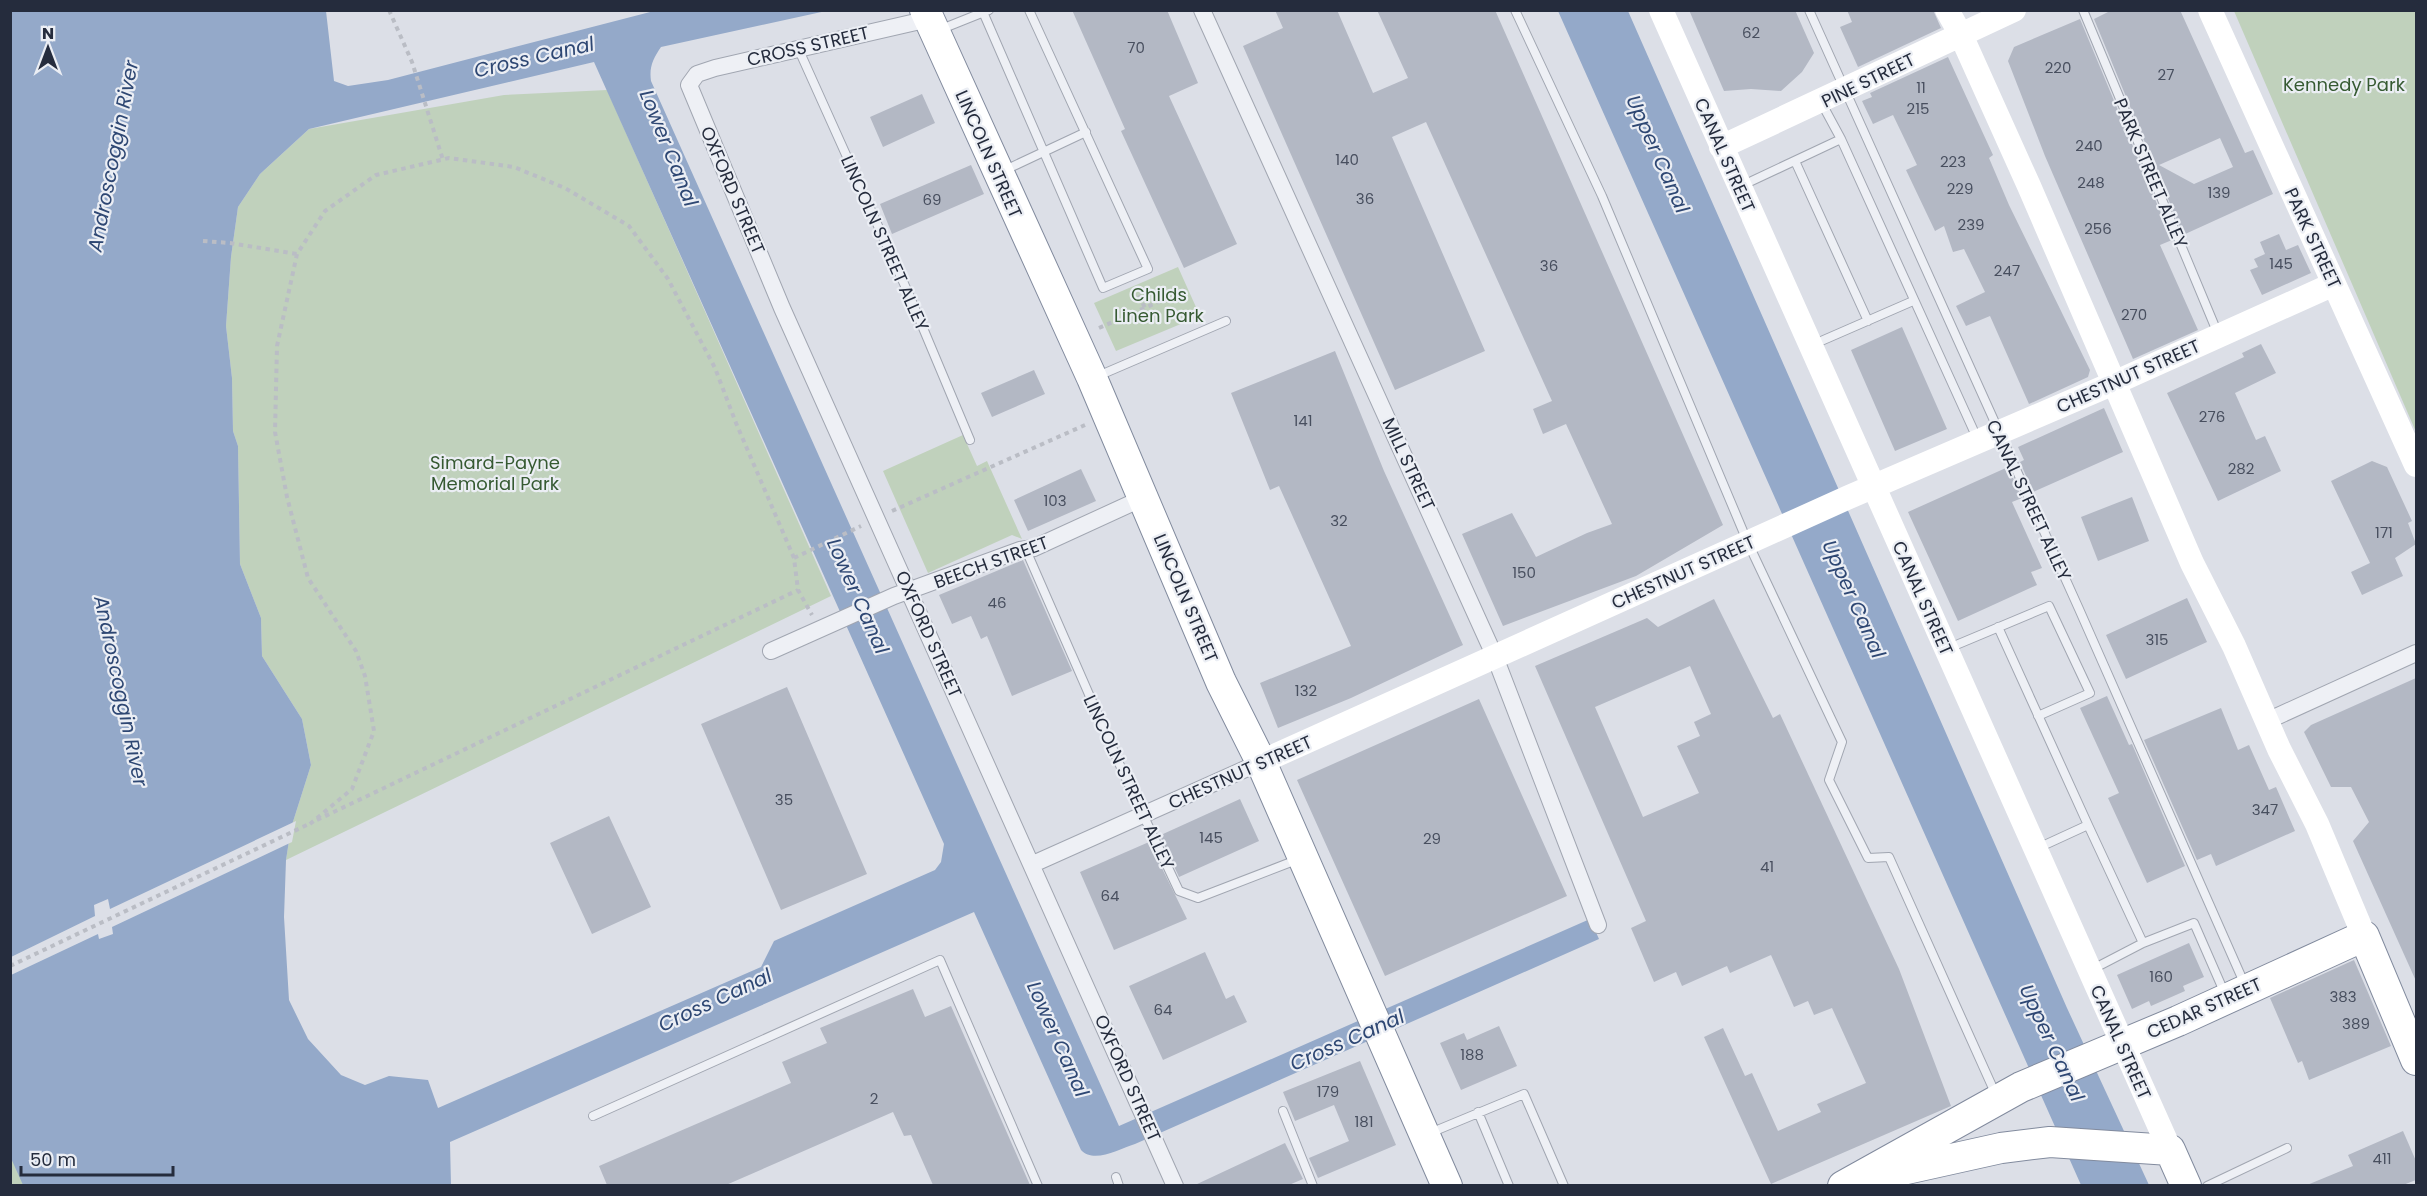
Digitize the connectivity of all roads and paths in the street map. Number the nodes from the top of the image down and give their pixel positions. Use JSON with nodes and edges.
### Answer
{"nodes":[{"id":1,"x":389,"y":10,"type":"edge"},
{"id":2,"x":1029,"y":10,"type":"edge"},
{"id":3,"x":1202,"y":10,"type":"edge"},
{"id":4,"x":1515,"y":10,"type":"edge"},
{"id":5,"x":1661,"y":10,"type":"edge"},
{"id":6,"x":1809,"y":10,"type":"edge"},
{"id":7,"x":1947,"y":10,"type":"edge"},
{"id":8,"x":2014,"y":10,"type":"edge"},
{"id":9,"x":2083,"y":10,"type":"edge"},
{"id":10,"x":2210,"y":10,"type":"edge"},
{"id":11,"x":986,"y":11,"type":"edge"},
{"id":12,"x":929,"y":20,"type":"edge"},
{"id":13,"x":1961,"y":35,"type":"junction"},
{"id":14,"x":798,"y":48,"type":"junction"},
{"id":15,"x":691,"y":81,"type":"joint"},
{"id":16,"x":1845,"y":91,"type":"junction"},
{"id":17,"x":1821,"y":102,"type":"junction"},
{"id":18,"x":1086,"y":132,"type":"junction"},
{"id":19,"x":1841,"y":139,"type":"junction"},
{"id":20,"x":1721,"y":147,"type":"junction"},
{"id":21,"x":1043,"y":152,"type":"junction"},
{"id":22,"x":443,"y":160,"type":"junction"},
{"id":23,"x":1795,"y":160,"type":"junction"},
{"id":24,"x":997,"y":174,"type":"junction"},
{"id":25,"x":1739,"y":186,"type":"junction"},
{"id":26,"x":203,"y":242,"type":"dead end"},
{"id":27,"x":297,"y":254,"type":"junction"},
{"id":28,"x":1131,"y":278,"type":"dead end"},
{"id":29,"x":2334,"y":284,"type":"junction"},
{"id":30,"x":1188,"y":289,"type":"dead end"},
{"id":31,"x":1913,"y":300,"type":"junction"},
{"id":32,"x":1145,"y":308,"type":"junction"},
{"id":33,"x":1226,"y":321,"type":"dead end"},
{"id":34,"x":1868,"y":321,"type":"junction"},
{"id":35,"x":1099,"y":328,"type":"dead end"},
{"id":36,"x":2219,"y":336,"type":"junction"},
{"id":37,"x":1812,"y":345,"type":"junction"},
{"id":38,"x":1092,"y":378,"type":"junction"},
{"id":39,"x":2114,"y":383,"type":"junction"},
{"id":40,"x":1108,"y":415,"type":"junction"},
{"id":41,"x":1989,"y":437,"type":"junction"},
{"id":42,"x":970,"y":440,"type":"dead end"},
{"id":43,"x":2416,"y":465,"type":"edge"},
{"id":44,"x":1872,"y":487,"type":"junction"},
{"id":45,"x":1143,"y":498,"type":"junction"},
{"id":46,"x":877,"y":518,"type":"junction"},
{"id":47,"x":1748,"y":543,"type":"junction"},
{"id":48,"x":1026,"y":550,"type":"junction"},
{"id":49,"x":794,"y":558,"type":"junction"},
{"id":50,"x":798,"y":590,"type":"junction"},
{"id":51,"x":911,"y":592,"type":"junction"},
{"id":52,"x":1998,"y":627,"type":"junction"},
{"id":53,"x":822,"y":629,"type":"junction"},
{"id":54,"x":1946,"y":649,"type":"junction"},
{"id":55,"x":771,"y":651,"type":"dead end"},
{"id":56,"x":2416,"y":653,"type":"edge"},
{"id":57,"x":1495,"y":657,"type":"junction"},
{"id":58,"x":2038,"y":716,"type":"junction"},
{"id":59,"x":2267,"y":721,"type":"junction"},
{"id":60,"x":1261,"y":762,"type":"junction"},
{"id":61,"x":1144,"y":814,"type":"junction"},
{"id":62,"x":310,"y":824,"type":"junction"},
{"id":63,"x":2088,"y":825,"type":"junction"},
{"id":64,"x":2036,"y":849,"type":"junction"},
{"id":65,"x":1303,"y":858,"type":"junction"},
{"id":66,"x":1033,"y":864,"type":"junction"},
{"id":67,"x":1598,"y":925,"type":"dead end"},
{"id":68,"x":2364,"y":936,"type":"junction"},
{"id":69,"x":2143,"y":944,"type":"junction"},
{"id":70,"x":10,"y":966,"type":"edge"},
{"id":71,"x":2089,"y":971,"type":"junction"},
{"id":72,"x":2237,"y":994,"type":"junction"},
{"id":73,"x":2111,"y":1047,"type":"junction"},
{"id":74,"x":2416,"y":1060,"type":"edge"},
{"id":75,"x":2010,"y":1093,"type":"junction"},
{"id":76,"x":1283,"y":1112,"type":"dead end"},
{"id":77,"x":1478,"y":1113,"type":"junction"},
{"id":78,"x":593,"y":1116,"type":"dead end"},
{"id":79,"x":1425,"y":1136,"type":"junction"},
{"id":80,"x":2287,"y":1148,"type":"dead end"},
{"id":81,"x":2157,"y":1149,"type":"junction"},
{"id":82,"x":1848,"y":1183,"type":"edge"},
{"id":83,"x":1038,"y":1185,"type":"edge"},
{"id":84,"x":1175,"y":1185,"type":"edge"},
{"id":85,"x":1313,"y":1185,"type":"edge"},
{"id":86,"x":1447,"y":1185,"type":"edge"},
{"id":87,"x":1509,"y":1185,"type":"edge"},
{"id":88,"x":1564,"y":1185,"type":"edge"},
{"id":89,"x":2186,"y":1185,"type":"edge"},
{"id":90,"x":2207,"y":1185,"type":"edge"}],
"edges":[{"from":1,"to":22,"type":"path"},
{"from":2,"to":18,"type":"lane"},
{"from":3,"to":57,"type":"street","name":"MILL STREET"},
{"from":4,"to":47,"type":"lane"},
{"from":5,"to":20,"type":"main road","name":"CANAL STREET"},
{"from":6,"to":16,"type":"lane","name":"CANAL STREET ALLEY"},
{"from":7,"to":13,"type":"main road"},
{"from":8,"to":13,"type":"main road","name":"PINE STREET"},
{"from":9,"to":36,"type":"lane","name":"PARK STREET ALLEY"},
{"from":10,"to":29,"type":"main road","name":"PARK STREET"},
{"from":11,"to":12,"type":"lane"},
{"from":11,"to":21,"type":"lane"},
{"from":12,"to":14,"type":"street","name":"CROSS STREET"},
{"from":12,"to":24,"type":"highway","name":"LINCOLN STREET"},
{"from":13,"to":16,"type":"main road","name":"PINE STREET"},
{"from":13,"to":39,"type":"main road"},
{"from":14,"to":15,"type":"street","name":"CROSS STREET"},
{"from":14,"to":42,"type":"lane","name":"LINCOLN STREET ALLEY"},
{"from":15,"to":46,"type":"street","name":"OXFORD STREET"},
{"from":16,"to":17,"type":"main road","name":"PINE STREET"},
{"from":16,"to":41,"type":"lane","name":"CANAL STREET ALLEY"},
{"from":17,"to":19,"type":"lane"},
{"from":17,"to":20,"type":"main road","name":"PINE STREET"},
{"from":18,"to":21,"type":"lane"},
{"from":18,"to":21,"type":"lane"},
{"from":19,"to":23,"type":"lane"},
{"from":19,"to":31,"type":"lane"},
{"from":20,"to":25,"type":"main road","name":"CANAL STREET"},
{"from":21,"to":24,"type":"lane"},
{"from":22,"to":27,"type":"path"},
{"from":22,"to":49,"type":"path"},
{"from":23,"to":25,"type":"lane"},
{"from":23,"to":34,"type":"lane"},
{"from":24,"to":38,"type":"highway","name":"LINCOLN STREET"},
{"from":25,"to":37,"type":"main road","name":"CANAL STREET"},
{"from":26,"to":27,"type":"path"},
{"from":27,"to":62,"type":"path"},
{"from":28,"to":32,"type":"path"},
{"from":29,"to":36,"type":"main road","name":"CHESTNUT STREET"},
{"from":29,"to":43,"type":"main road","name":"PARK STREET"},
{"from":30,"to":32,"type":"path"},
{"from":31,"to":34,"type":"lane"},
{"from":31,"to":41,"type":"lane"},
{"from":32,"to":35,"type":"path"},
{"from":33,"to":38,"type":"lane"},
{"from":34,"to":37,"type":"lane"},
{"from":36,"to":39,"type":"main road","name":"CHESTNUT STREET"},
{"from":37,"to":44,"type":"main road","name":"CANAL STREET"},
{"from":38,"to":40,"type":"highway","name":"LINCOLN STREET"},
{"from":39,"to":41,"type":"main road","name":"CHESTNUT STREET"},
{"from":39,"to":59,"type":"main road"},
{"from":40,"to":45,"type":"highway","name":"LINCOLN STREET"},
{"from":40,"to":46,"type":"path"},
{"from":41,"to":44,"type":"main road","name":"CHESTNUT STREET"},
{"from":41,"to":72,"type":"lane","name":"CANAL STREET ALLEY"},
{"from":44,"to":47,"type":"main road","name":"CHESTNUT STREET"},
{"from":44,"to":54,"type":"main road","name":"CANAL STREET"},
{"from":45,"to":48,"type":"street","name":"BEECH STREET"},
{"from":45,"to":60,"type":"highway","name":"LINCOLN STREET"},
{"from":46,"to":49,"type":"path"},
{"from":46,"to":51,"type":"street","name":"OXFORD STREET"},
{"from":47,"to":57,"type":"main road","name":"CHESTNUT STREET"},
{"from":47,"to":75,"type":"lane"},
{"from":48,"to":51,"type":"street","name":"BEECH STREET"},
{"from":48,"to":61,"type":"lane","name":"LINCOLN STREET ALLEY"},
{"from":49,"to":50,"type":"path"},
{"from":50,"to":53,"type":"path"},
{"from":50,"to":62,"type":"path"},
{"from":51,"to":53,"type":"street","name":"BEECH STREET"},
{"from":51,"to":66,"type":"street","name":"OXFORD STREET"},
{"from":52,"to":54,"type":"lane"},
{"from":52,"to":58,"type":"lane"},
{"from":52,"to":58,"type":"lane"},
{"from":53,"to":55,"type":"street","name":"BEECH STREET"},
{"from":54,"to":64,"type":"main road","name":"CANAL STREET"},
{"from":56,"to":59,"type":"street"},
{"from":57,"to":60,"type":"main road","name":"CHESTNUT STREET"},
{"from":57,"to":67,"type":"street","name":"MILL STREET"},
{"from":58,"to":63,"type":"lane"},
{"from":59,"to":68,"type":"main road"},
{"from":60,"to":61,"type":"street","name":"CHESTNUT STREET"},
{"from":60,"to":65,"type":"highway","name":"LINCOLN STREET"},
{"from":61,"to":65,"type":"lane","name":"LINCOLN STREET ALLEY"},
{"from":61,"to":66,"type":"street","name":"CHESTNUT STREET"},
{"from":62,"to":70,"type":"path"},
{"from":63,"to":64,"type":"lane"},
{"from":63,"to":69,"type":"lane"},
{"from":64,"to":71,"type":"main road","name":"CANAL STREET"},
{"from":65,"to":79,"type":"highway","name":"LINCOLN STREET"},
{"from":66,"to":84,"type":"street","name":"OXFORD STREET"},
{"from":68,"to":72,"type":"highway","name":"CEDAR STREET"},
{"from":68,"to":74,"type":"highway"},
{"from":69,"to":71,"type":"lane"},
{"from":69,"to":72,"type":"lane"},
{"from":71,"to":73,"type":"main road","name":"CANAL STREET"},
{"from":72,"to":73,"type":"highway","name":"CEDAR STREET"},
{"from":73,"to":75,"type":"highway","name":"CEDAR STREET"},
{"from":73,"to":81,"type":"main road","name":"CANAL STREET"},
{"from":75,"to":82,"type":"highway","name":"CEDAR STREET"},
{"from":76,"to":85,"type":"lane"},
{"from":77,"to":79,"type":"lane"},
{"from":77,"to":87,"type":"lane"},
{"from":77,"to":88,"type":"lane"},
{"from":78,"to":83,"type":"lane"},
{"from":79,"to":86,"type":"highway","name":"LINCOLN STREET"},
{"from":80,"to":90,"type":"lane"},
{"from":81,"to":82,"type":"highway","name":"CEDAR STREET"},
{"from":81,"to":89,"type":"highway","name":"CANAL STREET"}]}
